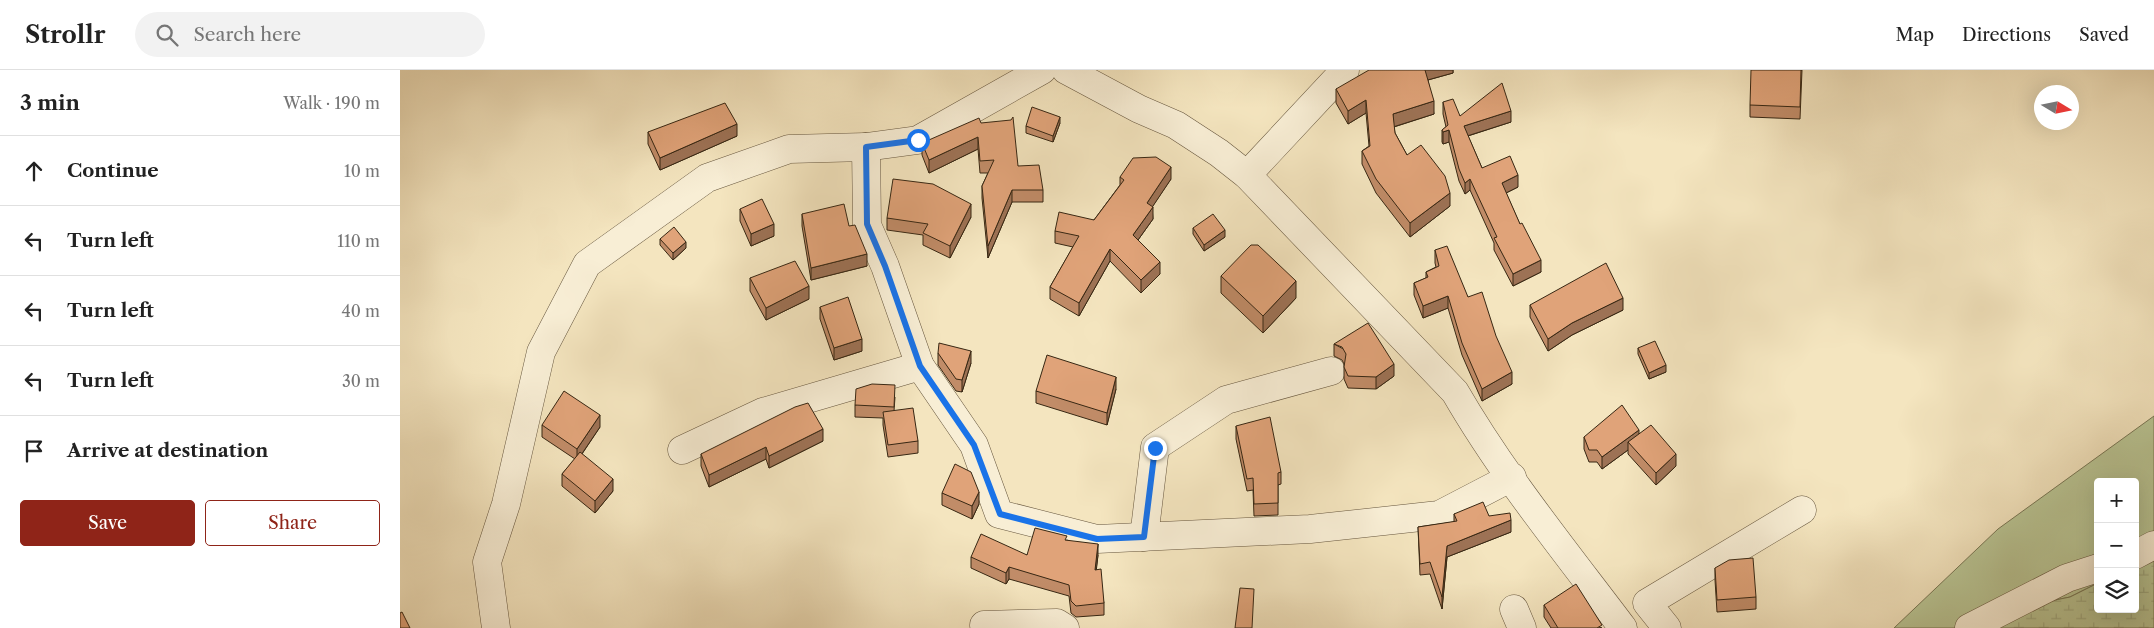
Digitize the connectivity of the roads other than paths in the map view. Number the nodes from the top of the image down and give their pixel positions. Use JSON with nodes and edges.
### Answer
{"nodes":[{"id":1,"x":1042,"y":70,"type":"edge"},
{"id":2,"x":1066,"y":70,"type":"edge"},
{"id":3,"x":1346,"y":70,"type":"edge"},
{"id":4,"x":866,"y":147,"type":"junction"},
{"id":5,"x":1247,"y":175,"type":"junction"},
{"id":6,"x":920,"y":366,"type":"junction"},
{"id":7,"x":1332,"y":371,"type":"dead end"},
{"id":8,"x":682,"y":450,"type":"dead end"},
{"id":9,"x":1512,"y":476,"type":"junction"},
{"id":10,"x":1802,"y":510,"type":"dead end"},
{"id":11,"x":1144,"y":537,"type":"junction"},
{"id":12,"x":2154,"y":545,"type":"edge"},
{"id":13,"x":2139,"y":553,"type":"edge"},
{"id":14,"x":2094,"y":569,"type":"edge"},
{"id":15,"x":984,"y":625,"type":"dead end"},
{"id":16,"x":496,"y":628,"type":"edge"},
{"id":17,"x":1065,"y":628,"type":"edge"},
{"id":18,"x":1623,"y":628,"type":"edge"},
{"id":19,"x":1667,"y":628,"type":"edge"},
{"id":20,"x":1969,"y":628,"type":"edge"}],
"edges":[{"from":1,"to":4,"type":"street"},
{"from":2,"to":5,"type":"street"},
{"from":3,"to":5,"type":"street"},
{"from":4,"to":6,"type":"street"},
{"from":4,"to":16,"type":"street"},
{"from":5,"to":9,"type":"street"},
{"from":6,"to":8,"type":"street"},
{"from":6,"to":11,"type":"street"},
{"from":7,"to":11,"type":"street"},
{"from":9,"to":11,"type":"street"},
{"from":9,"to":18,"type":"street"},
{"from":10,"to":19,"type":"street"},
{"from":12,"to":13,"type":"street"},
{"from":14,"to":20,"type":"street"},
{"from":15,"to":17,"type":"street"}]}
